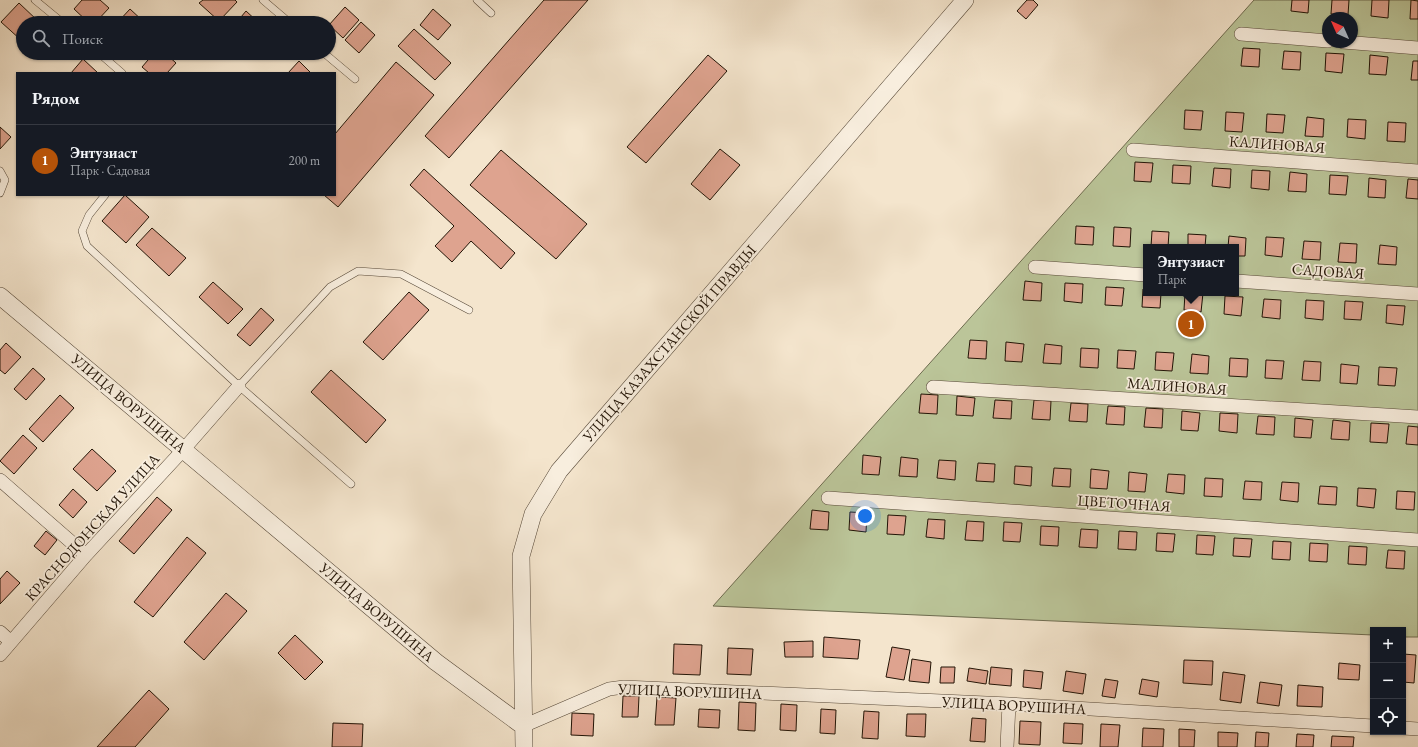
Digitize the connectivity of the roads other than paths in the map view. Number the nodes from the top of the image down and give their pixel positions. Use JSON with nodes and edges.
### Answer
{"nodes":[{"id":1,"x":35,"y":0,"type":"edge"},
{"id":2,"x":263,"y":0,"type":"edge"},
{"id":3,"x":477,"y":0,"type":"edge"},
{"id":4,"x":965,"y":0,"type":"edge"},
{"id":5,"x":491,"y":13,"type":"dead end"},
{"id":6,"x":54,"y":16,"type":"edge"},
{"id":7,"x":282,"y":16,"type":"edge"},
{"id":8,"x":1240,"y":34,"type":"dead end"},
{"id":9,"x":1322,"y":41,"type":"edge"},
{"id":10,"x":1358,"y":43,"type":"edge"},
{"id":11,"x":1418,"y":48,"type":"edge"},
{"id":12,"x":106,"y":60,"type":"edge"},
{"id":13,"x":332,"y":60,"type":"edge"},
{"id":14,"x":121,"y":72,"type":"edge"},
{"id":15,"x":355,"y":80,"type":"dead end"},
{"id":16,"x":1133,"y":150,"type":"dead end"},
{"id":17,"x":1418,"y":170,"type":"edge"},
{"id":18,"x":0,"y":171,"type":"edge"},
{"id":19,"x":0,"y":194,"type":"edge"},
{"id":20,"x":104,"y":196,"type":"edge"},
{"id":21,"x":1035,"y":267,"type":"dead end"},
{"id":22,"x":1143,"y":275,"type":"edge"},
{"id":23,"x":1239,"y":281,"type":"edge"},
{"id":24,"x":1418,"y":294,"type":"edge"},
{"id":25,"x":0,"y":296,"type":"edge"},
{"id":26,"x":469,"y":310,"type":"dead end"},
{"id":27,"x":239,"y":386,"type":"junction"},
{"id":28,"x":933,"y":386,"type":"dead end"},
{"id":29,"x":1418,"y":417,"type":"edge"},
{"id":30,"x":184,"y":449,"type":"junction"},
{"id":31,"x":0,"y":480,"type":"edge"},
{"id":32,"x":351,"y":484,"type":"dead end"},
{"id":33,"x":828,"y":498,"type":"dead end"},
{"id":34,"x":1418,"y":540,"type":"edge"},
{"id":35,"x":86,"y":555,"type":"junction"},
{"id":36,"x":0,"y":632,"type":"edge"},
{"id":37,"x":11,"y":642,"type":"junction"},
{"id":38,"x":0,"y":655,"type":"edge"},
{"id":39,"x":1010,"y":704,"type":"junction"},
{"id":40,"x":523,"y":726,"type":"junction"},
{"id":41,"x":1370,"y":726,"type":"edge"},
{"id":42,"x":1406,"y":728,"type":"edge"},
{"id":43,"x":1418,"y":729,"type":"edge"},
{"id":44,"x":524,"y":747,"type":"edge"},
{"id":45,"x":1007,"y":747,"type":"edge"}],
"edges":[{"from":1,"to":6,"type":"lane"},
{"from":2,"to":7,"type":"lane"},
{"from":3,"to":5,"type":"lane"},
{"from":4,"to":40,"type":"street","name":"УЛИЦА КАЗАХСТАНСКОЙ ПРАВДЫ"},
{"from":8,"to":9,"type":"street"},
{"from":10,"to":11,"type":"street"},
{"from":12,"to":14,"type":"lane"},
{"from":13,"to":15,"type":"lane"},
{"from":16,"to":17,"type":"street","name":"КАЛИНОВАЯ"},
{"from":18,"to":19,"type":"lane"},
{"from":20,"to":27,"type":"lane"},
{"from":21,"to":22,"type":"street"},
{"from":23,"to":24,"type":"street","name":"САДОВАЯ"},
{"from":25,"to":30,"type":"street","name":"УЛИЦА ВОРУШИНА"},
{"from":26,"to":27,"type":"lane"},
{"from":27,"to":30,"type":"street","name":"КРАСНОДОНСКАЯ УЛИЦА"},
{"from":27,"to":32,"type":"lane"},
{"from":28,"to":29,"type":"street","name":"МАЛИНОВАЯ"},
{"from":30,"to":35,"type":"street","name":"КРАСНОДОНСКАЯ УЛИЦА"},
{"from":30,"to":40,"type":"street","name":"УЛИЦА ВОРУШИНА"},
{"from":31,"to":35,"type":"street"},
{"from":33,"to":34,"type":"street","name":"ЦВЕТОЧНАЯ"},
{"from":35,"to":37,"type":"street","name":"КРАСНОДОНСКАЯ УЛИЦА"},
{"from":36,"to":37,"type":"street"},
{"from":37,"to":38,"type":"street","name":"КРАСНОДОНСКАЯ УЛИЦА"},
{"from":39,"to":40,"type":"street","name":"УЛИЦА ВОРУШИНА"},
{"from":39,"to":41,"type":"street","name":"УЛИЦА ВОРУШИНА"},
{"from":39,"to":45,"type":"street"},
{"from":40,"to":44,"type":"street","name":"УЛИЦА КАЗАХСТАНСКОЙ ПРАВДЫ"},
{"from":42,"to":43,"type":"street"}]}
